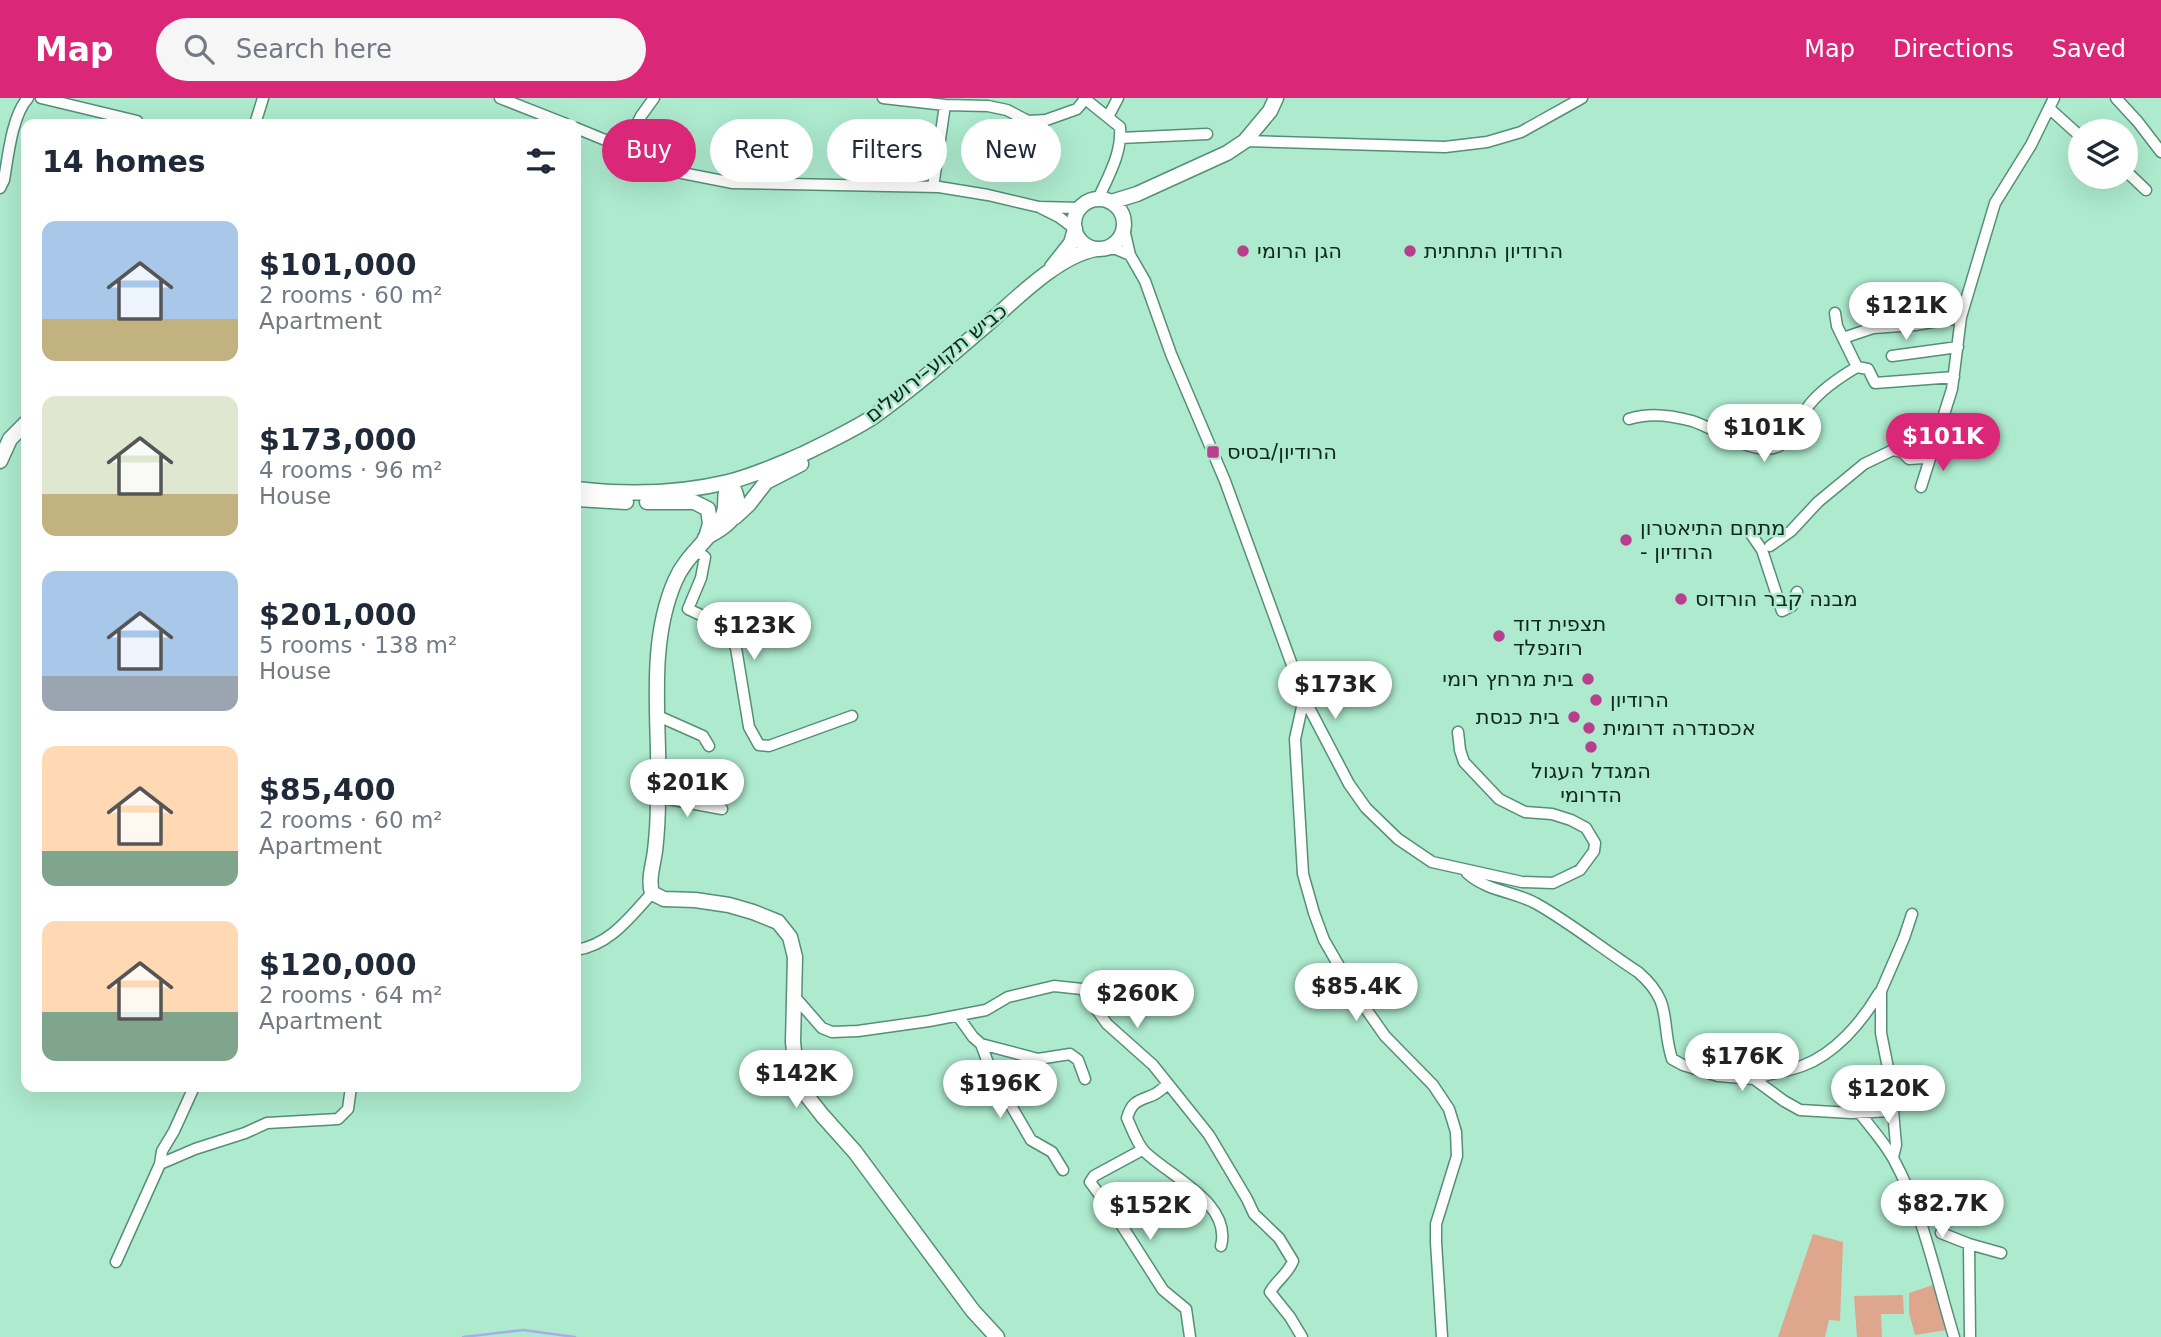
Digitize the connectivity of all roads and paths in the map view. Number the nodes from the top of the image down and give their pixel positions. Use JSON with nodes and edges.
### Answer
{"nodes":[{"id":1,"x":28,"y":98,"type":"edge"},
{"id":2,"x":41,"y":98,"type":"edge"},
{"id":3,"x":263,"y":98,"type":"edge"},
{"id":4,"x":654,"y":98,"type":"edge"},
{"id":5,"x":883,"y":98,"type":"edge"},
{"id":6,"x":1084,"y":98,"type":"edge"},
{"id":7,"x":1118,"y":98,"type":"edge"},
{"id":8,"x":1276,"y":98,"type":"edge"},
{"id":9,"x":1582,"y":98,"type":"edge"},
{"id":10,"x":2116,"y":98,"type":"edge"},
{"id":11,"x":504,"y":99,"type":"edge"},
{"id":12,"x":2052,"y":104,"type":"edge"},
{"id":13,"x":945,"y":105,"type":"junction"},
{"id":14,"x":1108,"y":117,"type":"junction"},
{"id":15,"x":129,"y":119,"type":"edge"},
{"id":16,"x":257,"y":119,"type":"edge"},
{"id":17,"x":554,"y":119,"type":"edge"},
{"id":18,"x":639,"y":119,"type":"edge"},
{"id":19,"x":2068,"y":122,"type":"edge"},
{"id":20,"x":581,"y":130,"type":"edge"},
{"id":21,"x":1207,"y":134,"type":"dead end"},
{"id":22,"x":1121,"y":138,"type":"junction"},
{"id":23,"x":602,"y":139,"type":"edge"},
{"id":24,"x":1245,"y":141,"type":"junction"},
{"id":25,"x":2161,"y":152,"type":"edge"},
{"id":26,"x":696,"y":176,"type":"edge"},
{"id":27,"x":2138,"y":182,"type":"edge"},
{"id":28,"x":933,"y":187,"type":"junction"},
{"id":29,"x":0,"y":188,"type":"edge"},
{"id":30,"x":2146,"y":190,"type":"dead end"},
{"id":31,"x":1137,"y":194,"type":"junction"},
{"id":32,"x":1105,"y":200,"type":"junction"},
{"id":33,"x":1039,"y":207,"type":"junction"},
{"id":34,"x":1081,"y":208,"type":"junction"},
{"id":35,"x":1123,"y":222,"type":"junction"},
{"id":36,"x":1075,"y":229,"type":"junction"},
{"id":37,"x":1100,"y":249,"type":"junction"},
{"id":38,"x":1130,"y":255,"type":"junction"},
{"id":39,"x":1047,"y":273,"type":"junction"},
{"id":40,"x":1835,"y":313,"type":"dead end"},
{"id":41,"x":1961,"y":317,"type":"junction"},
{"id":42,"x":1843,"y":338,"type":"junction"},
{"id":43,"x":1958,"y":347,"type":"junction"},
{"id":44,"x":1892,"y":356,"type":"dead end"},
{"id":45,"x":1857,"y":367,"type":"junction"},
{"id":46,"x":1954,"y":377,"type":"junction"},
{"id":47,"x":1629,"y":419,"type":"dead end"},
{"id":48,"x":21,"y":428,"type":"edge"},
{"id":49,"x":851,"y":429,"type":"junction"},
{"id":50,"x":1935,"y":449,"type":"junction"},
{"id":51,"x":0,"y":461,"type":"edge"},
{"id":52,"x":730,"y":482,"type":"junction"},
{"id":53,"x":1922,"y":487,"type":"dead end"},
{"id":54,"x":581,"y":489,"type":"edge"},
{"id":55,"x":581,"y":500,"type":"edge"},
{"id":56,"x":735,"y":517,"type":"junction"},
{"id":57,"x":1751,"y":534,"type":"dead end"},
{"id":58,"x":705,"y":538,"type":"junction"},
{"id":59,"x":1770,"y":545,"type":"dead end"},
{"id":60,"x":695,"y":550,"type":"junction"},
{"id":61,"x":1797,"y":592,"type":"dead end"},
{"id":62,"x":1304,"y":698,"type":"junction"},
{"id":63,"x":658,"y":716,"type":"junction"},
{"id":64,"x":852,"y":716,"type":"dead end"},
{"id":65,"x":1458,"y":733,"type":"dead end"},
{"id":66,"x":709,"y":746,"type":"dead end"},
{"id":67,"x":658,"y":797,"type":"junction"},
{"id":68,"x":722,"y":809,"type":"dead end"},
{"id":69,"x":1465,"y":871,"type":"junction"},
{"id":70,"x":652,"y":893,"type":"junction"},
{"id":71,"x":1912,"y":914,"type":"dead end"},
{"id":72,"x":581,"y":948,"type":"edge"},
{"id":73,"x":1881,"y":991,"type":"junction"},
{"id":74,"x":795,"y":997,"type":"junction"},
{"id":75,"x":958,"y":1016,"type":"junction"},
{"id":76,"x":981,"y":1044,"type":"junction"},
{"id":77,"x":1085,"y":1079,"type":"dead end"},
{"id":78,"x":1755,"y":1079,"type":"junction"},
{"id":79,"x":1168,"y":1084,"type":"junction"},
{"id":80,"x":192,"y":1092,"type":"edge"},
{"id":81,"x":350,"y":1092,"type":"edge"},
{"id":82,"x":1893,"y":1111,"type":"junction"},
{"id":83,"x":1859,"y":1112,"type":"junction"},
{"id":84,"x":1142,"y":1150,"type":"junction"},
{"id":85,"x":1893,"y":1157,"type":"junction"},
{"id":86,"x":160,"y":1164,"type":"junction"},
{"id":87,"x":1063,"y":1170,"type":"dead end"},
{"id":88,"x":1941,"y":1233,"type":"dead end"},
{"id":89,"x":1969,"y":1244,"type":"junction"},
{"id":90,"x":1221,"y":1246,"type":"dead end"},
{"id":91,"x":2001,"y":1253,"type":"dead end"},
{"id":92,"x":116,"y":1262,"type":"dead end"},
{"id":93,"x":997,"y":1337,"type":"edge"},
{"id":94,"x":1190,"y":1337,"type":"edge"},
{"id":95,"x":1302,"y":1337,"type":"edge"},
{"id":96,"x":1442,"y":1337,"type":"edge"},
{"id":97,"x":1955,"y":1337,"type":"edge"},
{"id":98,"x":1970,"y":1337,"type":"edge"}],
"edges":[{"from":1,"to":29,"type":"street"},
{"from":2,"to":15,"type":"street"},
{"from":3,"to":16,"type":"street"},
{"from":4,"to":18,"type":"street"},
{"from":5,"to":13,"type":"street"},
{"from":6,"to":13,"type":"street"},
{"from":6,"to":14,"type":"street"},
{"from":7,"to":14,"type":"street"},
{"from":8,"to":24,"type":"main road"},
{"from":9,"to":24,"type":"street"},
{"from":10,"to":25,"type":"street"},
{"from":11,"to":17,"type":"street"},
{"from":12,"to":19,"type":"street"},
{"from":12,"to":41,"type":"street"},
{"from":13,"to":28,"type":"street"},
{"from":14,"to":22,"type":"street"},
{"from":20,"to":23,"type":"street"},
{"from":21,"to":22,"type":"street"},
{"from":22,"to":32,"type":"street"},
{"from":24,"to":31,"type":"main road"},
{"from":26,"to":28,"type":"street"},
{"from":27,"to":30,"type":"street"},
{"from":28,"to":33,"type":"street"},
{"from":31,"to":32,"type":"main road"},
{"from":31,"to":35,"type":"main road"},
{"from":32,"to":34,"type":"main road"},
{"from":32,"to":35,"type":"main road"},
{"from":33,"to":34,"type":"street"},
{"from":33,"to":36,"type":"street"},
{"from":34,"to":36,"type":"main road"},
{"from":35,"to":37,"type":"main road"},
{"from":35,"to":38,"type":"street"},
{"from":36,"to":37,"type":"main road"},
{"from":36,"to":39,"type":"main road","name":"כביש תקוע–ירושלים"},
{"from":37,"to":38,"type":"street"},
{"from":37,"to":39,"type":"main road","name":"כביש תקוע–ירושלים"},
{"from":38,"to":62,"type":"street"},
{"from":39,"to":49,"type":"main road","name":"כביש תקוע–ירושלים"},
{"from":40,"to":42,"type":"street"},
{"from":41,"to":42,"type":"street"},
{"from":41,"to":43,"type":"street"},
{"from":42,"to":45,"type":"street"},
{"from":43,"to":44,"type":"street"},
{"from":43,"to":46,"type":"street"},
{"from":45,"to":46,"type":"street"},
{"from":45,"to":47,"type":"street"},
{"from":46,"to":50,"type":"street"},
{"from":48,"to":51,"type":"main road"},
{"from":49,"to":52,"type":"main road","name":"כביש תקוע–ירושלים"},
{"from":49,"to":56,"type":"main road"},
{"from":50,"to":53,"type":"street"},
{"from":50,"to":59,"type":"street"},
{"from":52,"to":54,"type":"main road","name":"כביש תקוע–ירושלים"},
{"from":52,"to":56,"type":"main road"},
{"from":52,"to":58,"type":"main road"},
{"from":55,"to":58,"type":"main road"},
{"from":56,"to":58,"type":"main road"},
{"from":57,"to":61,"type":"street"},
{"from":58,"to":60,"type":"main road"},
{"from":60,"to":63,"type":"main road"},
{"from":60,"to":64,"type":"street"},
{"from":62,"to":69,"type":"street"},
{"from":62,"to":96,"type":"street"},
{"from":63,"to":66,"type":"street"},
{"from":63,"to":67,"type":"main road"},
{"from":65,"to":69,"type":"street"},
{"from":67,"to":68,"type":"street"},
{"from":67,"to":70,"type":"main road"},
{"from":69,"to":78,"type":"street"},
{"from":70,"to":72,"type":"street"},
{"from":70,"to":74,"type":"main road"},
{"from":71,"to":73,"type":"street"},
{"from":73,"to":78,"type":"street"},
{"from":73,"to":82,"type":"street"},
{"from":74,"to":75,"type":"street"},
{"from":74,"to":93,"type":"main road"},
{"from":75,"to":76,"type":"street"},
{"from":75,"to":79,"type":"street"},
{"from":76,"to":77,"type":"street"},
{"from":76,"to":87,"type":"street"},
{"from":78,"to":83,"type":"street"},
{"from":79,"to":84,"type":"street"},
{"from":79,"to":95,"type":"street"},
{"from":80,"to":86,"type":"street"},
{"from":81,"to":86,"type":"street"},
{"from":82,"to":83,"type":"street"},
{"from":82,"to":85,"type":"street"},
{"from":83,"to":85,"type":"street"},
{"from":84,"to":90,"type":"street"},
{"from":84,"to":94,"type":"street"},
{"from":85,"to":97,"type":"street"},
{"from":86,"to":92,"type":"street"},
{"from":88,"to":89,"type":"street"},
{"from":89,"to":91,"type":"street"},
{"from":89,"to":98,"type":"street"}]}
